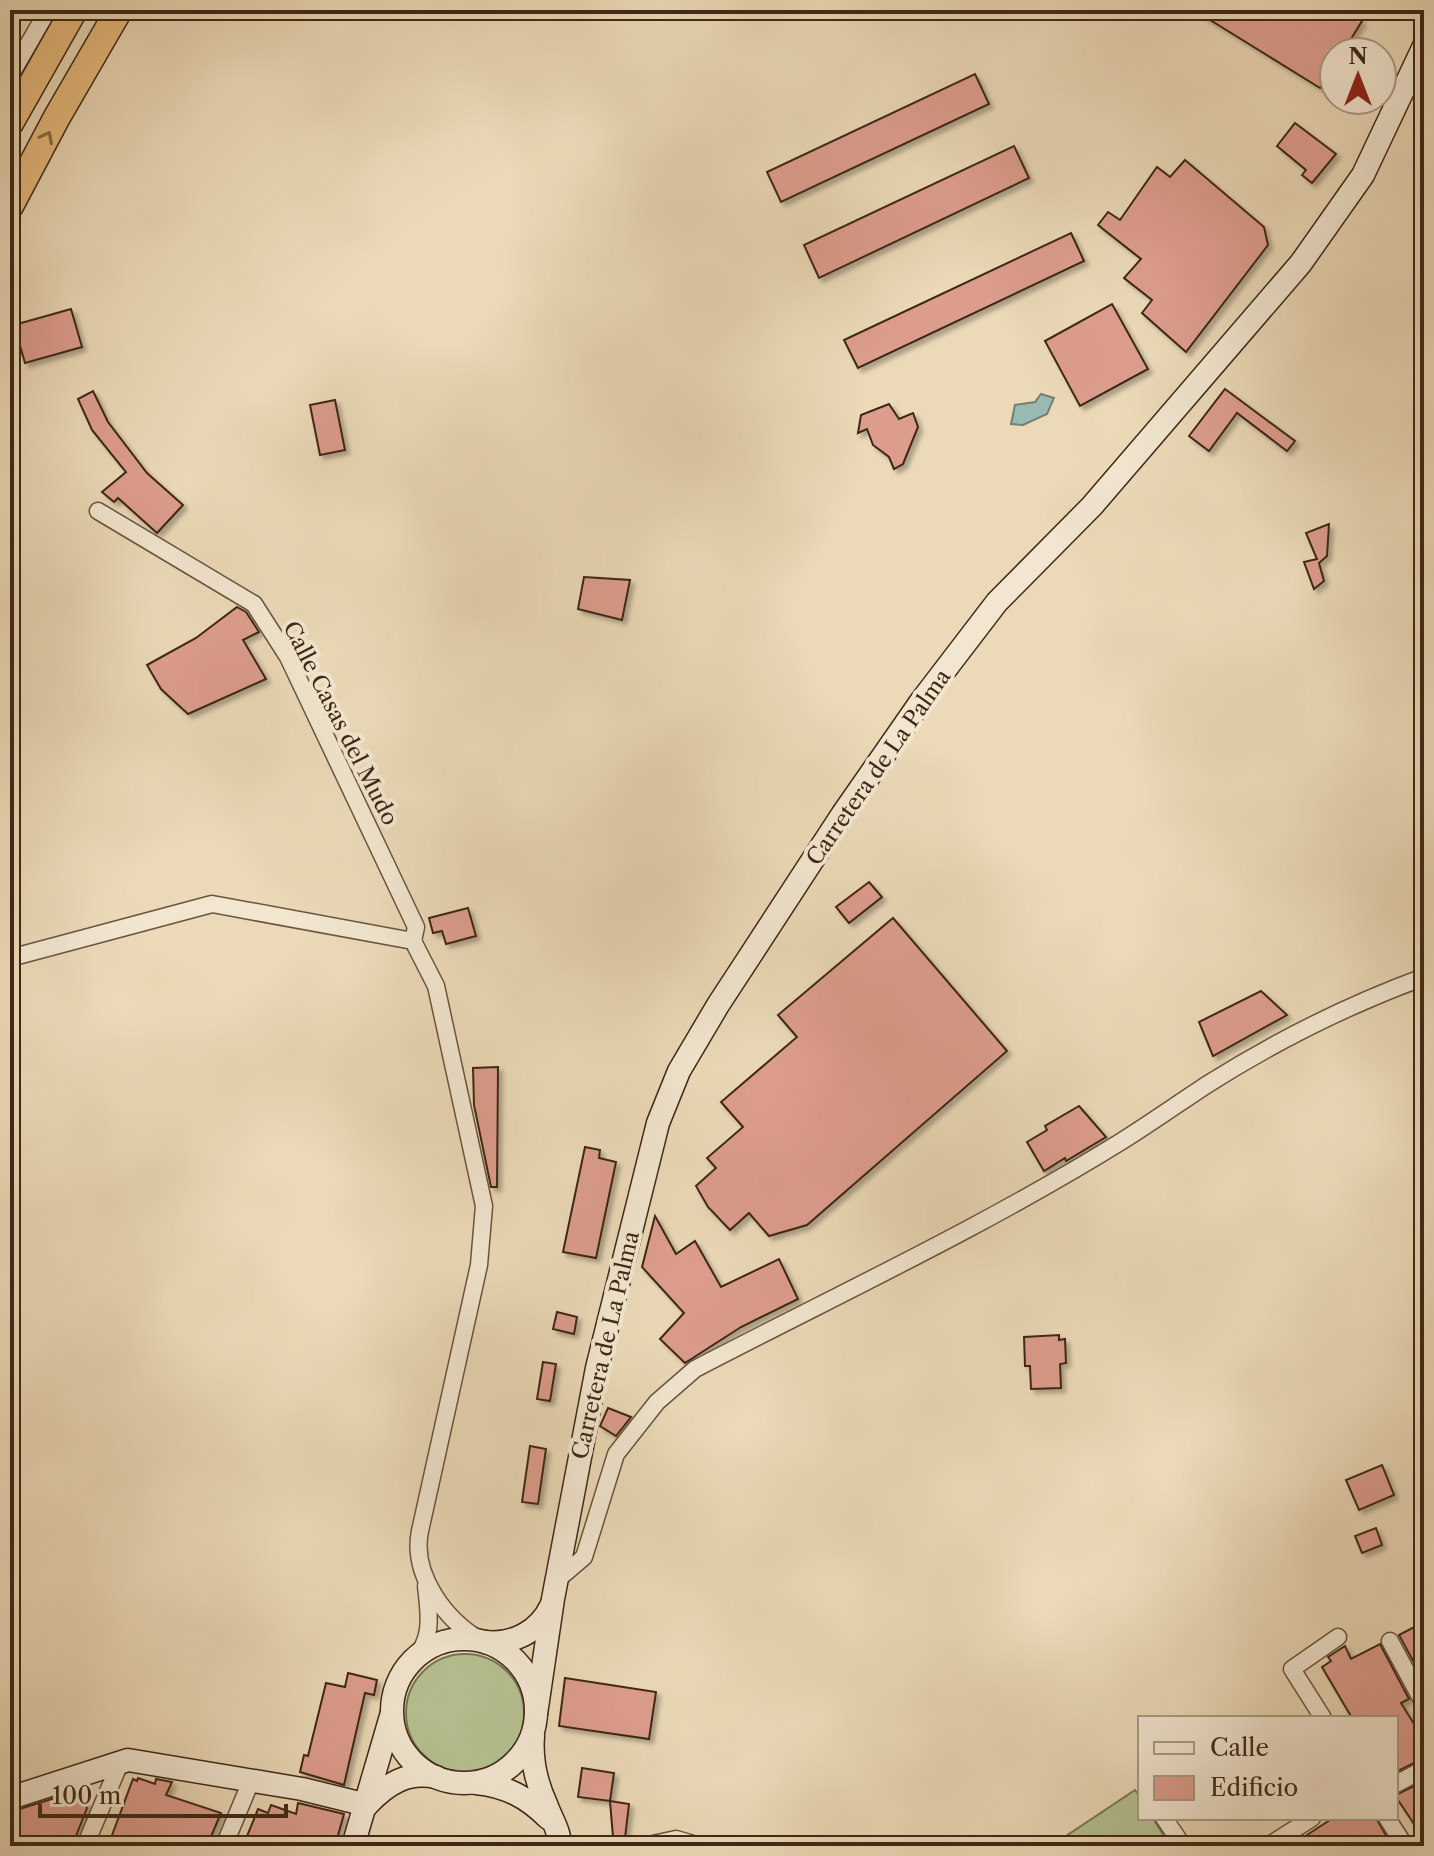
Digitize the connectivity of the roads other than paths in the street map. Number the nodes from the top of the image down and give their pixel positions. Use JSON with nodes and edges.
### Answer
{"nodes":[{"id":1,"x":48,"y":10,"type":"edge"},
{"id":2,"x":74,"y":10,"type":"edge"},
{"id":3,"x":119,"y":10,"type":"edge"},
{"id":4,"x":1424,"y":46,"type":"edge"},
{"id":5,"x":10,"y":76,"type":"edge"},
{"id":6,"x":10,"y":123,"type":"edge"},
{"id":7,"x":10,"y":206,"type":"edge"},
{"id":8,"x":98,"y":511,"type":"dead end"},
{"id":9,"x":413,"y":941,"type":"junction"},
{"id":10,"x":10,"y":958,"type":"edge"},
{"id":11,"x":1424,"y":977,"type":"edge"},
{"id":12,"x":425,"y":1576,"type":"junction"},
{"id":13,"x":555,"y":1590,"type":"junction"},
{"id":14,"x":1338,"y":1637,"type":"dead end"},
{"id":15,"x":482,"y":1641,"type":"junction"},
{"id":16,"x":1390,"y":1641,"type":"dead end"},
{"id":17,"x":413,"y":1660,"type":"junction"},
{"id":18,"x":1424,"y":1703,"type":"edge"},
{"id":19,"x":392,"y":1711,"type":"junction"},
{"id":20,"x":1322,"y":1716,"type":"edge"},
{"id":21,"x":535,"y":1722,"type":"junction"},
{"id":22,"x":120,"y":1763,"type":"junction"},
{"id":23,"x":1424,"y":1769,"type":"edge"},
{"id":24,"x":436,"y":1777,"type":"junction"},
{"id":25,"x":251,"y":1781,"type":"junction"},
{"id":26,"x":467,"y":1783,"type":"junction"},
{"id":27,"x":1398,"y":1783,"type":"edge"},
{"id":28,"x":10,"y":1798,"type":"edge"},
{"id":29,"x":367,"y":1805,"type":"junction"},
{"id":30,"x":1165,"y":1820,"type":"edge"},
{"id":31,"x":1310,"y":1820,"type":"edge"},
{"id":32,"x":1388,"y":1820,"type":"edge"},
{"id":33,"x":557,"y":1835,"type":"edge"},
{"id":34,"x":1291,"y":1840,"type":"edge"},
{"id":35,"x":643,"y":1845,"type":"edge"},
{"id":36,"x":85,"y":1846,"type":"edge"},
{"id":37,"x":224,"y":1846,"type":"edge"},
{"id":38,"x":353,"y":1846,"type":"edge"},
{"id":39,"x":700,"y":1846,"type":"edge"},
{"id":40,"x":1183,"y":1846,"type":"edge"},
{"id":41,"x":1268,"y":1846,"type":"edge"},
{"id":42,"x":1405,"y":1846,"type":"edge"}],
"edges":[{"from":1,"to":5,"type":"street"},
{"from":2,"to":6,"type":"highway"},
{"from":7,"to":3,"type":"highway","one_way":true},
{"from":4,"to":13,"type":"main road","name":"Carretera de La Palma"},
{"from":8,"to":9,"type":"street","name":"Calle Casas del Mudo"},
{"from":9,"to":10,"type":"street"},
{"from":9,"to":12,"type":"street","name":"Calle Casas del Mudo"},
{"from":11,"to":13,"type":"street"},
{"from":12,"to":15,"type":"street"},
{"from":12,"to":17,"type":"street","name":"Calle Casas del Mudo"},
{"from":13,"to":15,"type":"main road","name":"Carretera de La Palma"},
{"from":13,"to":21,"type":"main road","name":"Carretera de La Palma"},
{"from":14,"to":20,"type":"street"},
{"from":15,"to":17,"type":"main road"},
{"from":15,"to":21,"type":"main road"},
{"from":16,"to":18,"type":"street"},
{"from":17,"to":19,"type":"main road"},
{"from":19,"to":24,"type":"main road"},
{"from":19,"to":29,"type":"main road"},
{"from":21,"to":26,"type":"main road"},
{"from":21,"to":33,"type":"main road"},
{"from":22,"to":25,"type":"main road"},
{"from":22,"to":28,"type":"main road"},
{"from":22,"to":36,"type":"street"},
{"from":23,"to":27,"type":"street"},
{"from":24,"to":26,"type":"main road"},
{"from":24,"to":29,"type":"main road"},
{"from":25,"to":29,"type":"main road"},
{"from":25,"to":37,"type":"street"},
{"from":26,"to":33,"type":"main road"},
{"from":29,"to":38,"type":"main road"},
{"from":30,"to":40,"type":"street"},
{"from":31,"to":34,"type":"street"},
{"from":32,"to":42,"type":"street"},
{"from":34,"to":41,"type":"street"},
{"from":35,"to":39,"type":"street"}]}
